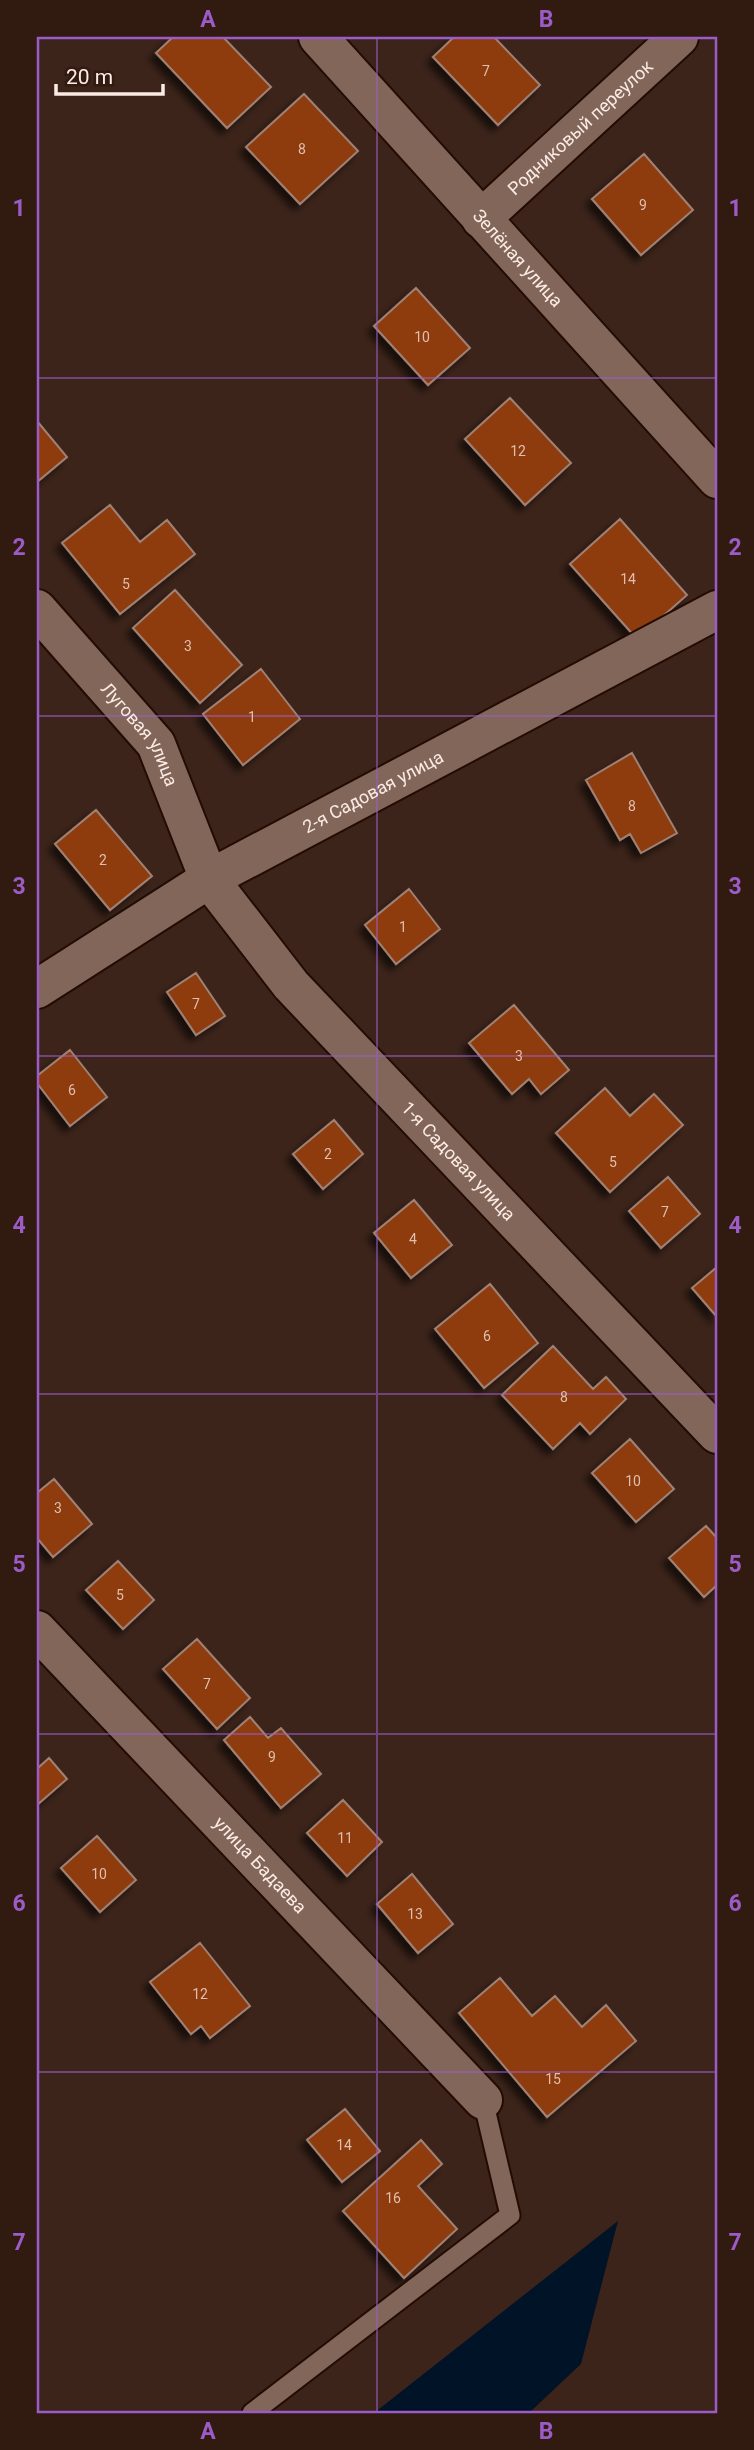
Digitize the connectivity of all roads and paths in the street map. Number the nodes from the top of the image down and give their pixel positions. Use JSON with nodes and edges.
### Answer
{"nodes":[{"id":1,"x":318,"y":37,"type":"edge"},
{"id":2,"x":679,"y":37,"type":"edge"},
{"id":3,"x":481,"y":219,"type":"junction"},
{"id":4,"x":717,"y":479,"type":"edge"},
{"id":5,"x":37,"y":610,"type":"edge"},
{"id":6,"x":717,"y":610,"type":"edge"},
{"id":7,"x":209,"y":879,"type":"junction"},
{"id":8,"x":37,"y":989,"type":"edge"},
{"id":9,"x":717,"y":1434,"type":"edge"},
{"id":10,"x":37,"y":1630,"type":"edge"},
{"id":11,"x":483,"y":2100,"type":"joint"},
{"id":12,"x":252,"y":2413,"type":"edge"}],
"edges":[{"from":1,"to":3,"type":"street","name":"Зелёная улица"},
{"from":2,"to":3,"type":"street","name":"Родниковый переулок"},
{"from":3,"to":4,"type":"street","name":"Зелёная улица"},
{"from":5,"to":7,"type":"street","name":"Луговая улица"},
{"from":6,"to":7,"type":"street","name":"2-я Садовая улица"},
{"from":7,"to":8,"type":"street","name":"2-я Садовая улица"},
{"from":7,"to":9,"type":"street","name":"1-я Садовая улица"},
{"from":10,"to":11,"type":"street","name":"улица Бадаева"},
{"from":11,"to":12,"type":"lane"}]}
